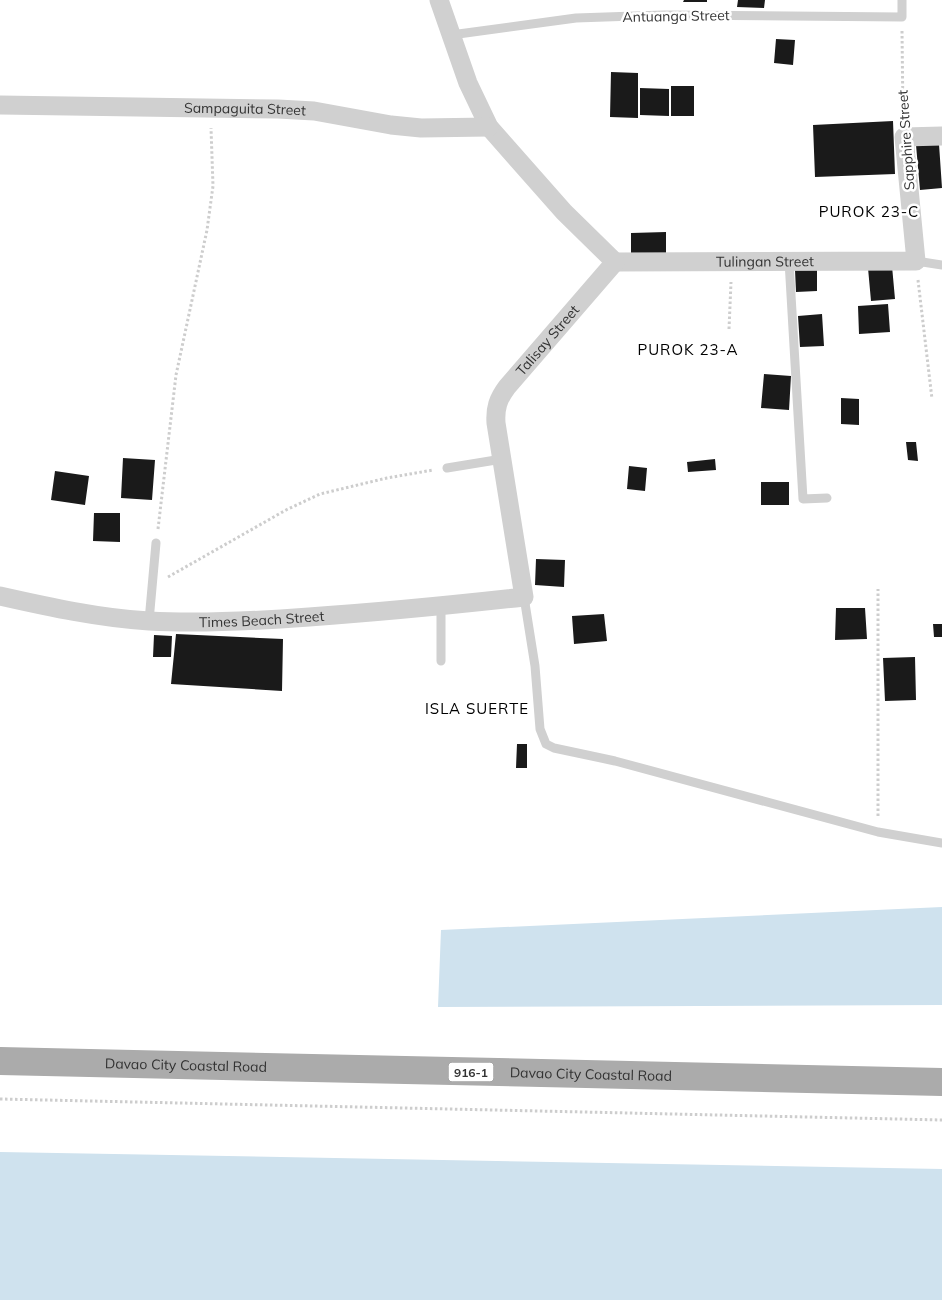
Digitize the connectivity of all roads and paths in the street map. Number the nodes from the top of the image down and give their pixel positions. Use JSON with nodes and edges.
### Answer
{"nodes":[{"id":1,"x":439,"y":0,"type":"edge"},
{"id":2,"x":902,"y":0,"type":"edge"},
{"id":3,"x":902,"y":17,"type":"junction"},
{"id":4,"x":451,"y":35,"type":"junction"},
{"id":5,"x":0,"y":105,"type":"edge"},
{"id":6,"x":210,"y":107,"type":"junction"},
{"id":7,"x":489,"y":127,"type":"junction"},
{"id":8,"x":942,"y":136,"type":"edge"},
{"id":9,"x":904,"y":137,"type":"junction"},
{"id":10,"x":732,"y":261,"type":"junction"},
{"id":11,"x":789,"y":261,"type":"junction"},
{"id":12,"x":916,"y":261,"type":"junction"},
{"id":13,"x":615,"y":262,"type":"junction"},
{"id":14,"x":942,"y":265,"type":"edge"},
{"id":15,"x":729,"y":328,"type":"dead end"},
{"id":16,"x":932,"y":398,"type":"dead end"},
{"id":17,"x":502,"y":459,"type":"junction"},
{"id":18,"x":447,"y":468,"type":"joint"},
{"id":19,"x":827,"y":498,"type":"dead end"},
{"id":20,"x":156,"y":543,"type":"joint"},
{"id":21,"x":152,"y":586,"type":"junction"},
{"id":22,"x":878,"y":589,"type":"dead end"},
{"id":23,"x":0,"y":596,"type":"edge"},
{"id":24,"x":524,"y":597,"type":"junction"},
{"id":25,"x":441,"y":606,"type":"junction"},
{"id":26,"x":149,"y":621,"type":"junction"},
{"id":27,"x":441,"y":662,"type":"dead end"},
{"id":28,"x":878,"y":832,"type":"junction"},
{"id":29,"x":942,"y":843,"type":"edge"},
{"id":30,"x":0,"y":1061,"type":"edge"},
{"id":31,"x":942,"y":1082,"type":"edge"},
{"id":32,"x":0,"y":1099,"type":"edge"},
{"id":33,"x":942,"y":1120,"type":"edge"}],
"edges":[{"from":1,"to":4,"type":"street"},
{"from":2,"to":3,"type":"lane"},
{"from":3,"to":4,"type":"lane","name":"Antuanga Street"},
{"from":3,"to":9,"type":"path","name":"Sapphire Street"},
{"from":4,"to":7,"type":"street"},
{"from":5,"to":6,"type":"street","name":"Sampaguita Street"},
{"from":6,"to":7,"type":"street","name":"Sampaguita Street"},
{"from":6,"to":20,"type":"path"},
{"from":7,"to":13,"type":"street"},
{"from":8,"to":9,"type":"street"},
{"from":9,"to":12,"type":"street","name":"Sapphire Street"},
{"from":10,"to":11,"type":"street","name":"Tulingan Street"},
{"from":10,"to":13,"type":"street","name":"Tulingan Street"},
{"from":10,"to":15,"type":"path"},
{"from":11,"to":12,"type":"street","name":"Tulingan Street"},
{"from":11,"to":19,"type":"lane"},
{"from":12,"to":14,"type":"lane"},
{"from":12,"to":16,"type":"path"},
{"from":13,"to":17,"type":"street","name":"Talisay Street"},
{"from":17,"to":18,"type":"lane"},
{"from":17,"to":24,"type":"street","name":"Talisay Street"},
{"from":18,"to":21,"type":"path"},
{"from":20,"to":21,"type":"lane"},
{"from":21,"to":26,"type":"lane"},
{"from":22,"to":28,"type":"path"},
{"from":23,"to":26,"type":"street","name":"Times Beach Street"},
{"from":24,"to":25,"type":"street","name":"Times Beach Street"},
{"from":24,"to":28,"type":"lane","name":"Talisay Street"},
{"from":25,"to":26,"type":"street","name":"Times Beach Street"},
{"from":25,"to":27,"type":"lane"},
{"from":28,"to":29,"type":"lane"},
{"from":30,"to":31,"type":"main road","name":"Davao City Coastal Road","number":"916-1"},
{"from":32,"to":33,"type":"path"}]}
